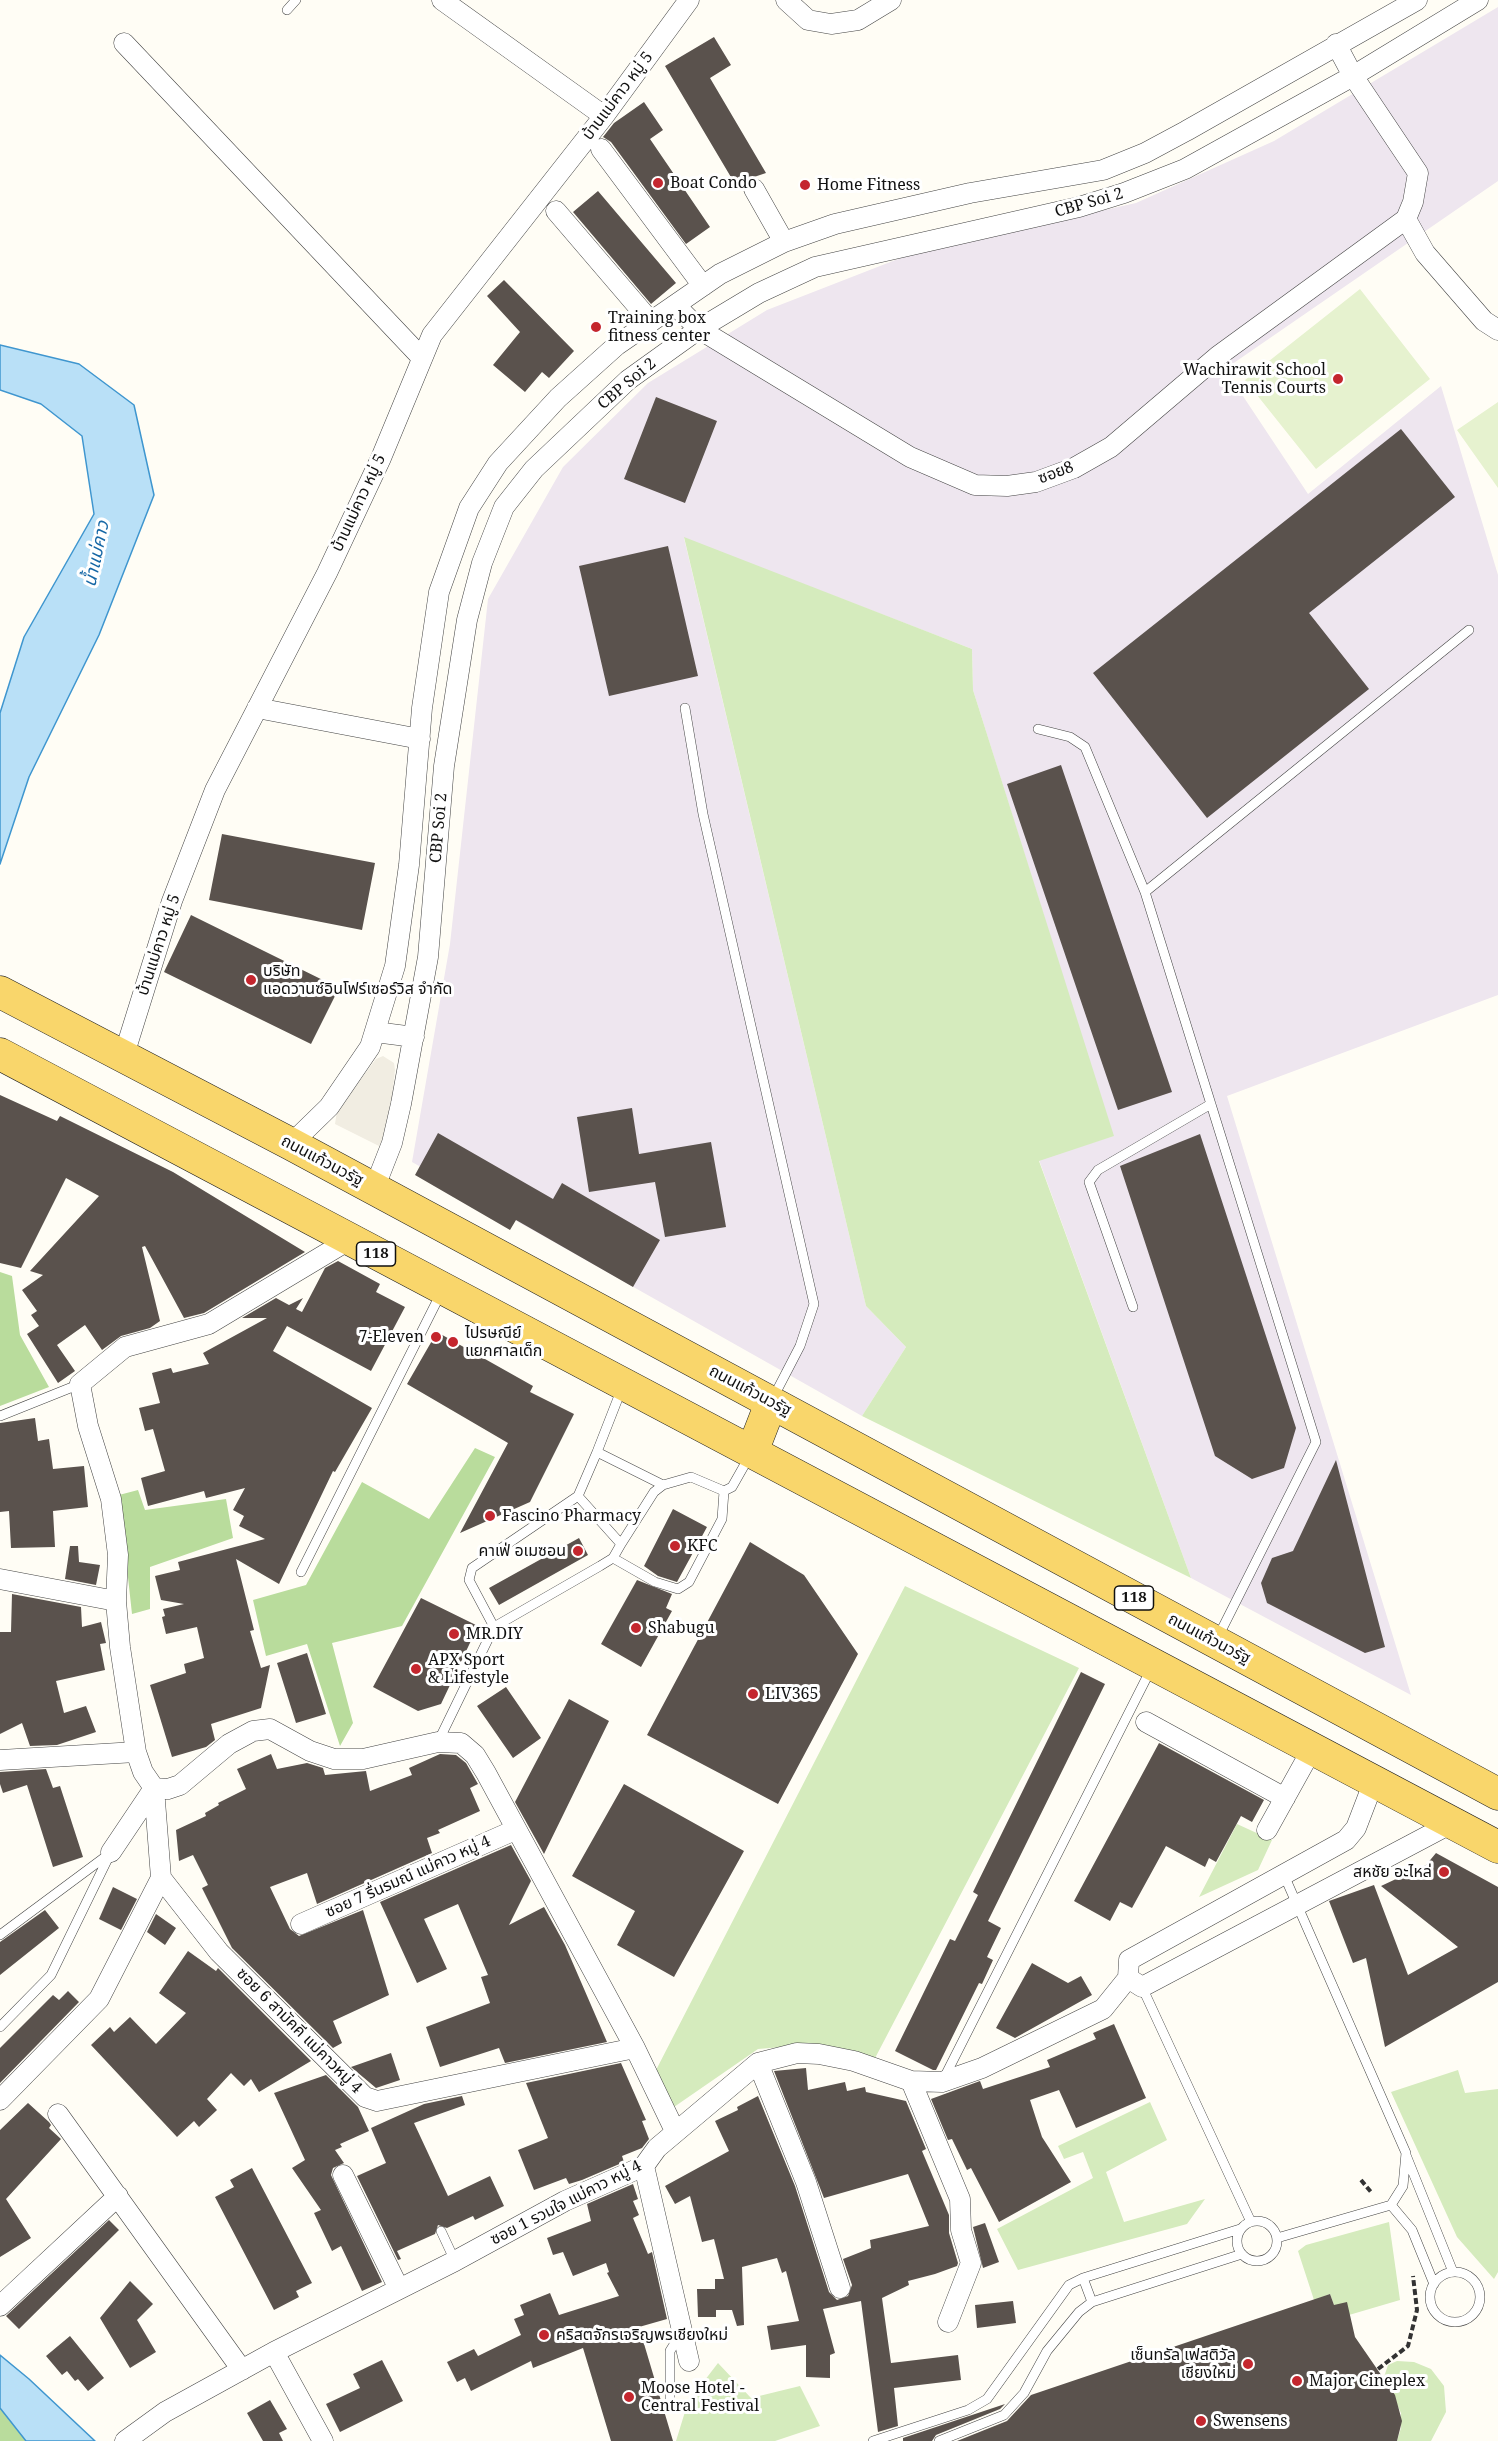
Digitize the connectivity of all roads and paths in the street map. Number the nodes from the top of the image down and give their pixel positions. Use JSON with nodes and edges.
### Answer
{"nodes":[{"id":1,"x":296,"y":0,"type":"edge"},
{"id":2,"x":442,"y":0,"type":"edge"},
{"id":3,"x":689,"y":0,"type":"edge"},
{"id":4,"x":786,"y":0,"type":"edge"},
{"id":5,"x":891,"y":0,"type":"edge"},
{"id":6,"x":1417,"y":0,"type":"edge"},
{"id":7,"x":1478,"y":0,"type":"edge"},
{"id":8,"x":287,"y":10,"type":"dead end"},
{"id":9,"x":124,"y":44,"type":"dead end"},
{"id":10,"x":1336,"y":44,"type":"junction"},
{"id":11,"x":1353,"y":76,"type":"junction"},
{"id":12,"x":604,"y":116,"type":"junction"},
{"id":13,"x":600,"y":148,"type":"dead end"},
{"id":14,"x":754,"y":189,"type":"dead end"},
{"id":15,"x":556,"y":211,"type":"dead end"},
{"id":16,"x":1406,"y":219,"type":"junction"},
{"id":17,"x":784,"y":242,"type":"junction"},
{"id":18,"x":703,"y":286,"type":"junction"},
{"id":19,"x":675,"y":305,"type":"junction"},
{"id":20,"x":651,"y":322,"type":"junction"},
{"id":21,"x":699,"y":329,"type":"junction"},
{"id":22,"x":1498,"y":330,"type":"edge"},
{"id":23,"x":422,"y":358,"type":"junction"},
{"id":24,"x":1469,"y":630,"type":"dead end"},
{"id":25,"x":257,"y":708,"type":"junction"},
{"id":26,"x":685,"y":708,"type":"dead end"},
{"id":27,"x":1038,"y":729,"type":"dead end"},
{"id":28,"x":420,"y":739,"type":"junction"},
{"id":29,"x":1145,"y":892,"type":"junction"},
{"id":30,"x":7,"y":996,"type":"edge"},
{"id":31,"x":375,"y":1032,"type":"junction"},
{"id":32,"x":414,"y":1037,"type":"junction"},
{"id":33,"x":0,"y":1054,"type":"edge"},
{"id":34,"x":123,"y":1058,"type":"junction"},
{"id":35,"x":1211,"y":1104,"type":"junction"},
{"id":36,"x":291,"y":1144,"type":"junction"},
{"id":37,"x":374,"y":1189,"type":"junction"},
{"id":38,"x":349,"y":1240,"type":"junction"},
{"id":39,"x":444,"y":1289,"type":"junction"},
{"id":40,"x":1133,"y":1307,"type":"dead end"},
{"id":41,"x":80,"y":1384,"type":"junction"},
{"id":42,"x":624,"y":1384,"type":"junction"},
{"id":43,"x":771,"y":1403,"type":"junction"},
{"id":44,"x":0,"y":1416,"type":"edge"},
{"id":45,"x":597,"y":1452,"type":"junction"},
{"id":46,"x":752,"y":1452,"type":"junction"},
{"id":47,"x":663,"y":1485,"type":"junction"},
{"id":48,"x":724,"y":1491,"type":"junction"},
{"id":49,"x":578,"y":1496,"type":"junction"},
{"id":50,"x":621,"y":1544,"type":"junction"},
{"id":51,"x":613,"y":1558,"type":"junction"},
{"id":52,"x":301,"y":1572,"type":"dead end"},
{"id":53,"x":0,"y":1579,"type":"edge"},
{"id":54,"x":116,"y":1601,"type":"junction"},
{"id":55,"x":494,"y":1627,"type":"junction"},
{"id":56,"x":1216,"y":1642,"type":"junction"},
{"id":57,"x":1153,"y":1665,"type":"junction"},
{"id":58,"x":1146,"y":1722,"type":"dead end"},
{"id":59,"x":438,"y":1742,"type":"junction"},
{"id":60,"x":1312,"y":1749,"type":"junction"},
{"id":61,"x":136,"y":1752,"type":"junction"},
{"id":62,"x":0,"y":1760,"type":"edge"},
{"id":63,"x":1374,"y":1782,"type":"junction"},
{"id":64,"x":154,"y":1788,"type":"junction"},
{"id":65,"x":1498,"y":1794,"type":"edge"},
{"id":66,"x":1285,"y":1798,"type":"junction"},
{"id":67,"x":1452,"y":1823,"type":"junction"},
{"id":68,"x":515,"y":1830,"type":"junction"},
{"id":69,"x":1267,"y":1830,"type":"dead end"},
{"id":70,"x":1498,"y":1847,"type":"edge"},
{"id":71,"x":111,"y":1852,"type":"junction"},
{"id":72,"x":1284,"y":1875,"type":"junction"},
{"id":73,"x":161,"y":1878,"type":"junction"},
{"id":74,"x":1299,"y":1904,"type":"junction"},
{"id":75,"x":301,"y":1924,"type":"dead end"},
{"id":76,"x":0,"y":1935,"type":"edge"},
{"id":77,"x":1135,"y":1983,"type":"junction"},
{"id":78,"x":0,"y":2027,"type":"edge"},
{"id":79,"x":635,"y":2048,"type":"junction"},
{"id":80,"x":758,"y":2063,"type":"junction"},
{"id":81,"x":911,"y":2081,"type":"junction"},
{"id":82,"x":942,"y":2082,"type":"junction"},
{"id":83,"x":0,"y":2100,"type":"edge"},
{"id":84,"x":58,"y":2114,"type":"dead end"},
{"id":85,"x":675,"y":2132,"type":"junction"},
{"id":86,"x":1406,"y":2153,"type":"junction"},
{"id":87,"x":644,"y":2166,"type":"junction"},
{"id":88,"x":343,"y":2175,"type":"dead end"},
{"id":89,"x":1361,"y":2180,"type":"dead end"},
{"id":90,"x":1371,"y":2192,"type":"dead end"},
{"id":91,"x":118,"y":2196,"type":"junction"},
{"id":92,"x":1391,"y":2205,"type":"junction"},
{"id":93,"x":1251,"y":2222,"type":"junction"},
{"id":94,"x":1240,"y":2229,"type":"junction"},
{"id":95,"x":441,"y":2231,"type":"dead end"},
{"id":96,"x":1276,"y":2238,"type":"junction"},
{"id":97,"x":1242,"y":2254,"type":"junction"},
{"id":98,"x":455,"y":2261,"type":"junction"},
{"id":99,"x":1411,"y":2264,"type":"dead end"},
{"id":100,"x":1453,"y":2272,"type":"junction"},
{"id":101,"x":1083,"y":2278,"type":"junction"},
{"id":102,"x":1434,"y":2284,"type":"junction"},
{"id":103,"x":840,"y":2288,"type":"dead end"},
{"id":104,"x":399,"y":2289,"type":"junction"},
{"id":105,"x":1092,"y":2302,"type":"junction"},
{"id":106,"x":0,"y":2306,"type":"edge"},
{"id":107,"x":948,"y":2322,"type":"dead end"},
{"id":108,"x":684,"y":2339,"type":"junction"},
{"id":109,"x":274,"y":2352,"type":"junction"},
{"id":110,"x":689,"y":2361,"type":"dead end"},
{"id":111,"x":1378,"y":2368,"type":"dead end"},
{"id":112,"x":242,"y":2370,"type":"junction"},
{"id":113,"x":669,"y":2404,"type":"dead end"},
{"id":114,"x":125,"y":2441,"type":"edge"},
{"id":115,"x":323,"y":2441,"type":"edge"},
{"id":116,"x":873,"y":2441,"type":"edge"},
{"id":117,"x":939,"y":2441,"type":"edge"}],
"edges":[{"from":1,"to":8,"type":"lane"},
{"from":2,"to":12,"type":"street"},
{"from":3,"to":12,"type":"street","name":"บ้านแม่คาว หมู่ 5"},
{"from":4,"to":5,"type":"street"},
{"from":6,"to":10,"type":"street","name":"CBP Soi 2"},
{"from":7,"to":11,"type":"street","name":"CBP Soi 2"},
{"from":9,"to":23,"type":"street"},
{"from":10,"to":11,"type":"street"},
{"from":10,"to":17,"type":"street","name":"CBP Soi 2"},
{"from":11,"to":16,"type":"street"},
{"from":11,"to":21,"type":"street","name":"CBP Soi 2"},
{"from":12,"to":23,"type":"street","name":"บ้านแม่คาว หมู่ 5"},
{"from":13,"to":18,"type":"street"},
{"from":14,"to":17,"type":"street"},
{"from":15,"to":20,"type":"street"},
{"from":16,"to":21,"type":"street","name":"ซอย8"},
{"from":16,"to":22,"type":"street"},
{"from":17,"to":18,"type":"street","name":"CBP Soi 2"},
{"from":18,"to":19,"type":"street","name":"CBP Soi 2"},
{"from":19,"to":20,"type":"street","name":"CBP Soi 2"},
{"from":19,"to":21,"type":"street","name":"ซอย8"},
{"from":20,"to":28,"type":"street","name":"CBP Soi 2"},
{"from":21,"to":32,"type":"street","name":"CBP Soi 2"},
{"from":23,"to":25,"type":"street","name":"บ้านแม่คาว หมู่ 5"},
{"from":24,"to":29,"type":"lane"},
{"from":25,"to":28,"type":"street"},
{"from":25,"to":34,"type":"street","name":"บ้านแม่คาว หมู่ 5"},
{"from":26,"to":43,"type":"lane"},
{"from":27,"to":29,"type":"lane"},
{"from":28,"to":31,"type":"street","name":"CBP Soi 2"},
{"from":29,"to":35,"type":"lane"},
{"from":30,"to":34,"type":"main road","name":"ถนนแก้วนวรัฐ","number":"118"},
{"from":31,"to":32,"type":"street"},
{"from":31,"to":36,"type":"street","name":"CBP Soi 2"},
{"from":32,"to":37,"type":"street","name":"CBP Soi 2"},
{"from":33,"to":38,"type":"main road","number":"118"},
{"from":34,"to":36,"type":"main road","name":"ถนนแก้วนวรัฐ","number":"118"},
{"from":35,"to":40,"type":"lane"},
{"from":35,"to":56,"type":"lane"},
{"from":36,"to":37,"type":"main road","name":"ถนนแก้วนวรัฐ","number":"118"},
{"from":37,"to":43,"type":"main road","name":"ถนนแก้วนวรัฐ","number":"118"},
{"from":38,"to":39,"type":"main road","number":"118"},
{"from":38,"to":41,"type":"street"},
{"from":39,"to":42,"type":"main road","number":"118"},
{"from":39,"to":52,"type":"lane"},
{"from":41,"to":44,"type":"lane"},
{"from":41,"to":54,"type":"street"},
{"from":42,"to":45,"type":"lane"},
{"from":42,"to":46,"type":"main road","number":"118"},
{"from":43,"to":46,"type":"main road"},
{"from":43,"to":56,"type":"main road","name":"ถนนแก้วนวรัฐ","number":"118"},
{"from":45,"to":47,"type":"lane"},
{"from":45,"to":49,"type":"lane"},
{"from":46,"to":48,"type":"lane"},
{"from":46,"to":57,"type":"main road","number":"118"},
{"from":47,"to":48,"type":"lane"},
{"from":47,"to":50,"type":"lane"},
{"from":48,"to":51,"type":"lane"},
{"from":49,"to":50,"type":"lane"},
{"from":49,"to":55,"type":"lane"},
{"from":50,"to":51,"type":"lane"},
{"from":51,"to":55,"type":"lane"},
{"from":53,"to":54,"type":"street"},
{"from":54,"to":61,"type":"street"},
{"from":55,"to":59,"type":"lane"},
{"from":56,"to":65,"type":"main road","name":"ถนนแก้วนวรัฐ","number":"118"},
{"from":57,"to":60,"type":"main road","number":"118"},
{"from":57,"to":82,"type":"lane"},
{"from":58,"to":66,"type":"street"},
{"from":59,"to":64,"type":"street"},
{"from":59,"to":68,"type":"street"},
{"from":60,"to":63,"type":"main road","number":"118"},
{"from":60,"to":66,"type":"street"},
{"from":61,"to":62,"type":"street"},
{"from":61,"to":64,"type":"street"},
{"from":63,"to":67,"type":"main road","number":"118"},
{"from":63,"to":72,"type":"street"},
{"from":64,"to":71,"type":"street"},
{"from":64,"to":73,"type":"street"},
{"from":66,"to":69,"type":"street"},
{"from":67,"to":70,"type":"main road","number":"118"},
{"from":67,"to":74,"type":"street"},
{"from":68,"to":75,"type":"street","name":"ซอย 7 รื่นรมณ์ แม่คาว หมู่ 4"},
{"from":68,"to":79,"type":"street"},
{"from":71,"to":76,"type":"lane"},
{"from":71,"to":78,"type":"lane"},
{"from":72,"to":74,"type":"lane"},
{"from":72,"to":77,"type":"street"},
{"from":73,"to":79,"type":"street","name":"ซอย 6 สามัคคี แม่คาวหมู่ 4"},
{"from":73,"to":83,"type":"street"},
{"from":74,"to":77,"type":"street"},
{"from":74,"to":86,"type":"lane"},
{"from":77,"to":82,"type":"street","name":"ซอย 1 รวมใจ แม่คาว หมู่ 4"},
{"from":77,"to":93,"type":"lane"},
{"from":79,"to":85,"type":"street"},
{"from":80,"to":81,"type":"street","name":"ซอย 1 รวมใจ แม่คาว หมู่ 4"},
{"from":80,"to":85,"type":"street","name":"ซอย 1 รวมใจ แม่คาว หมู่ 4"},
{"from":80,"to":103,"type":"street"},
{"from":81,"to":82,"type":"street","name":"ซอย 1 รวมใจ แม่คาว หมู่ 4"},
{"from":81,"to":107,"type":"street"},
{"from":84,"to":91,"type":"street"},
{"from":85,"to":87,"type":"street","name":"ซอย 1 รวมใจ แม่คาว หมู่ 4"},
{"from":86,"to":92,"type":"lane"},
{"from":86,"to":100,"type":"lane"},
{"from":87,"to":98,"type":"street","name":"ซอย 1 รวมใจ แม่คาว หมู่ 4"},
{"from":87,"to":108,"type":"street"},
{"from":88,"to":104,"type":"street"},
{"from":89,"to":90,"type":"path"},
{"from":91,"to":106,"type":"street"},
{"from":91,"to":112,"type":"street"},
{"from":92,"to":96,"type":"lane"},
{"from":92,"to":102,"type":"lane"},
{"from":93,"to":94,"type":"lane"},
{"from":93,"to":96,"type":"lane"},
{"from":94,"to":97,"type":"lane"},
{"from":94,"to":101,"type":"lane"},
{"from":95,"to":98,"type":"lane"},
{"from":96,"to":97,"type":"lane"},
{"from":97,"to":105,"type":"lane"},
{"from":98,"to":104,"type":"street","name":"ซอย 1 รวมใจ แม่คาว หมู่ 4"},
{"from":99,"to":111,"type":"path"},
{"from":100,"to":102,"type":"lane"},
{"from":100,"to":102,"type":"lane"},
{"from":101,"to":105,"type":"lane"},
{"from":101,"to":116,"type":"lane"},
{"from":104,"to":109,"type":"street","name":"ซอย 1 รวมใจ แม่คาว หมู่ 4"},
{"from":105,"to":117,"type":"lane"},
{"from":108,"to":110,"type":"street"},
{"from":108,"to":113,"type":"lane"},
{"from":109,"to":112,"type":"street","name":"ซอย 1 รวมใจ แม่คาว หมู่ 4"},
{"from":109,"to":115,"type":"street"},
{"from":112,"to":114,"type":"street","name":"ซอย 1 รวมใจ แม่คาว หมู่ 4"}]}
